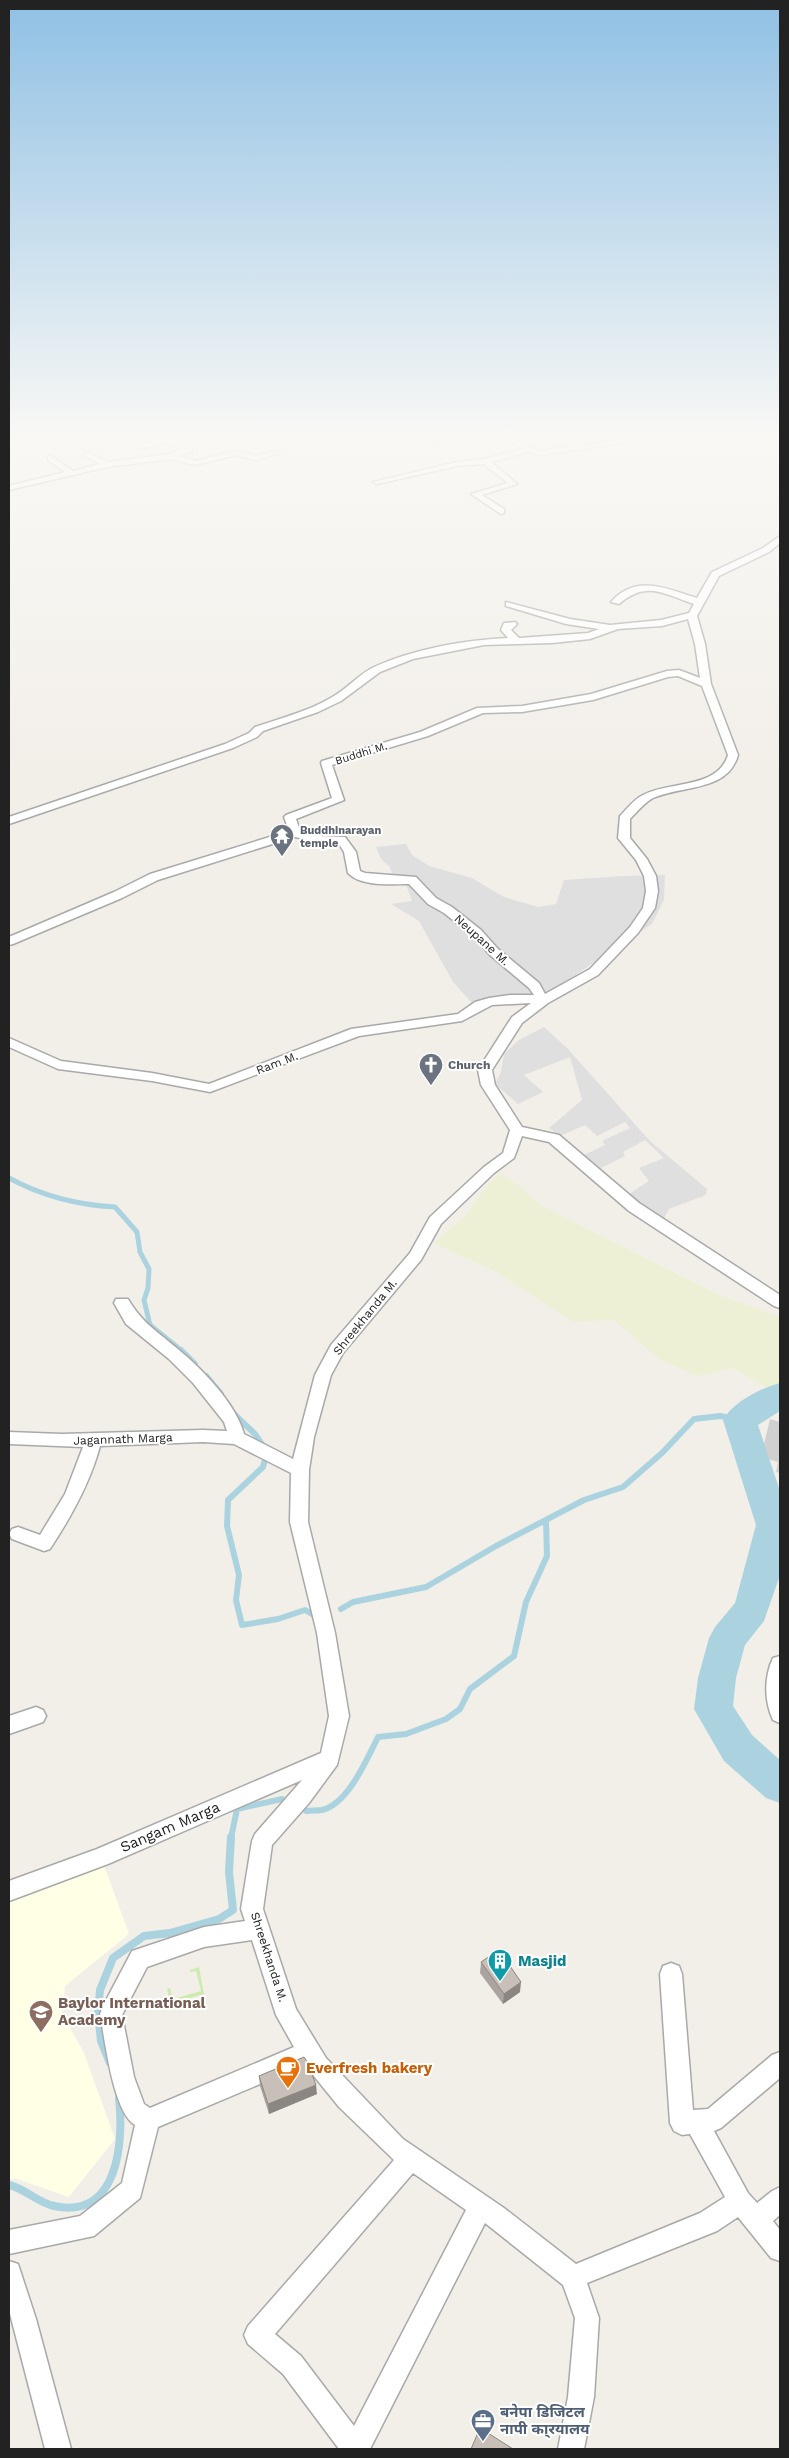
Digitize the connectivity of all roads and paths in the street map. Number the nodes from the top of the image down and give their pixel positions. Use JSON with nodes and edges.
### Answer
{"nodes":[{"id":1,"x":766,"y":550,"type":"edge"},
{"id":2,"x":616,"y":602,"type":"dead end"},
{"id":3,"x":509,"y":604,"type":"dead end"},
{"id":4,"x":696,"y":609,"type":"junction"},
{"id":5,"x":512,"y":624,"type":"dead end"},
{"id":6,"x":611,"y":628,"type":"junction"},
{"id":7,"x":515,"y":640,"type":"junction"},
{"id":8,"x":706,"y":684,"type":"junction"},
{"id":9,"x":9,"y":820,"type":"edge"},
{"id":10,"x":295,"y":833,"type":"junction"},
{"id":11,"x":9,"y":941,"type":"edge"},
{"id":12,"x":543,"y":1000,"type":"junction"},
{"id":13,"x":9,"y":1042,"type":"edge"},
{"id":14,"x":517,"y":1130,"type":"junction"},
{"id":15,"x":780,"y":1302,"type":"edge"},
{"id":16,"x":122,"y":1304,"type":"dead end"},
{"id":17,"x":9,"y":1438,"type":"edge"},
{"id":18,"x":237,"y":1438,"type":"junction"},
{"id":19,"x":93,"y":1440,"type":"junction"},
{"id":20,"x":297,"y":1469,"type":"junction"},
{"id":21,"x":18,"y":1534,"type":"dead end"},
{"id":22,"x":780,"y":1664,"type":"edge"},
{"id":23,"x":780,"y":1714,"type":"edge"},
{"id":24,"x":36,"y":1716,"type":"dead end"},
{"id":25,"x":9,"y":1725,"type":"edge"},
{"id":26,"x":330,"y":1759,"type":"junction"},
{"id":27,"x":9,"y":1891,"type":"edge"},
{"id":28,"x":259,"y":1929,"type":"junction"},
{"id":29,"x":671,"y":1974,"type":"dead end"},
{"id":30,"x":310,"y":2052,"type":"junction"},
{"id":31,"x":780,"y":2063,"type":"edge"},
{"id":32,"x":148,"y":2120,"type":"junction"},
{"id":33,"x":696,"y":2122,"type":"junction"},
{"id":34,"x":411,"y":2158,"type":"junction"},
{"id":35,"x":780,"y":2199,"type":"edge"},
{"id":36,"x":740,"y":2201,"type":"junction"},
{"id":37,"x":481,"y":2206,"type":"junction"},
{"id":38,"x":756,"y":2220,"type":"junction"},
{"id":39,"x":9,"y":2242,"type":"edge"},
{"id":40,"x":780,"y":2249,"type":"edge"},
{"id":41,"x":9,"y":2273,"type":"edge"},
{"id":42,"x":573,"y":2277,"type":"junction"},
{"id":43,"x":58,"y":2449,"type":"edge"},
{"id":44,"x":355,"y":2449,"type":"edge"},
{"id":45,"x":571,"y":2449,"type":"edge"}],
"edges":[{"from":1,"to":4,"type":"street"},
{"from":2,"to":4,"type":"street"},
{"from":3,"to":6,"type":"street"},
{"from":4,"to":6,"type":"street"},
{"from":4,"to":8,"type":"street"},
{"from":5,"to":7,"type":"street"},
{"from":6,"to":7,"type":"street"},
{"from":7,"to":9,"type":"street"},
{"from":8,"to":10,"type":"street","name":"Buddhi M."},
{"from":8,"to":12,"type":"street"},
{"from":10,"to":11,"type":"street"},
{"from":10,"to":12,"type":"street","name":"Neupane M."},
{"from":12,"to":13,"type":"street","name":"Ram M."},
{"from":12,"to":14,"type":"street"},
{"from":14,"to":15,"type":"street"},
{"from":14,"to":20,"type":"street","name":"Shreekhanda M."},
{"from":16,"to":18,"type":"street"},
{"from":17,"to":19,"type":"street","name":"Jagannath Marga"},
{"from":18,"to":19,"type":"street","name":"Jagannath Marga"},
{"from":18,"to":20,"type":"street"},
{"from":19,"to":21,"type":"street"},
{"from":20,"to":26,"type":"street","name":"Shreekhanda M."},
{"from":22,"to":23,"type":"street"},
{"from":24,"to":25,"type":"street"},
{"from":26,"to":27,"type":"street","name":"Sangam Marga"},
{"from":26,"to":28,"type":"street","name":"Shreekhanda M."},
{"from":28,"to":30,"type":"street","name":"Shreekhanda M."},
{"from":28,"to":32,"type":"street"},
{"from":29,"to":33,"type":"street"},
{"from":30,"to":32,"type":"street"},
{"from":30,"to":34,"type":"street","name":"Shreekhanda M."},
{"from":31,"to":33,"type":"street"},
{"from":32,"to":39,"type":"street"},
{"from":33,"to":36,"type":"street"},
{"from":34,"to":37,"type":"street","name":"Shreekhanda M."},
{"from":34,"to":44,"type":"street"},
{"from":35,"to":38,"type":"street"},
{"from":36,"to":38,"type":"street"},
{"from":36,"to":42,"type":"street"},
{"from":37,"to":42,"type":"street","name":"Shreekhanda M."},
{"from":37,"to":44,"type":"street"},
{"from":38,"to":40,"type":"street"},
{"from":41,"to":43,"type":"street"},
{"from":42,"to":45,"type":"street"}]}
